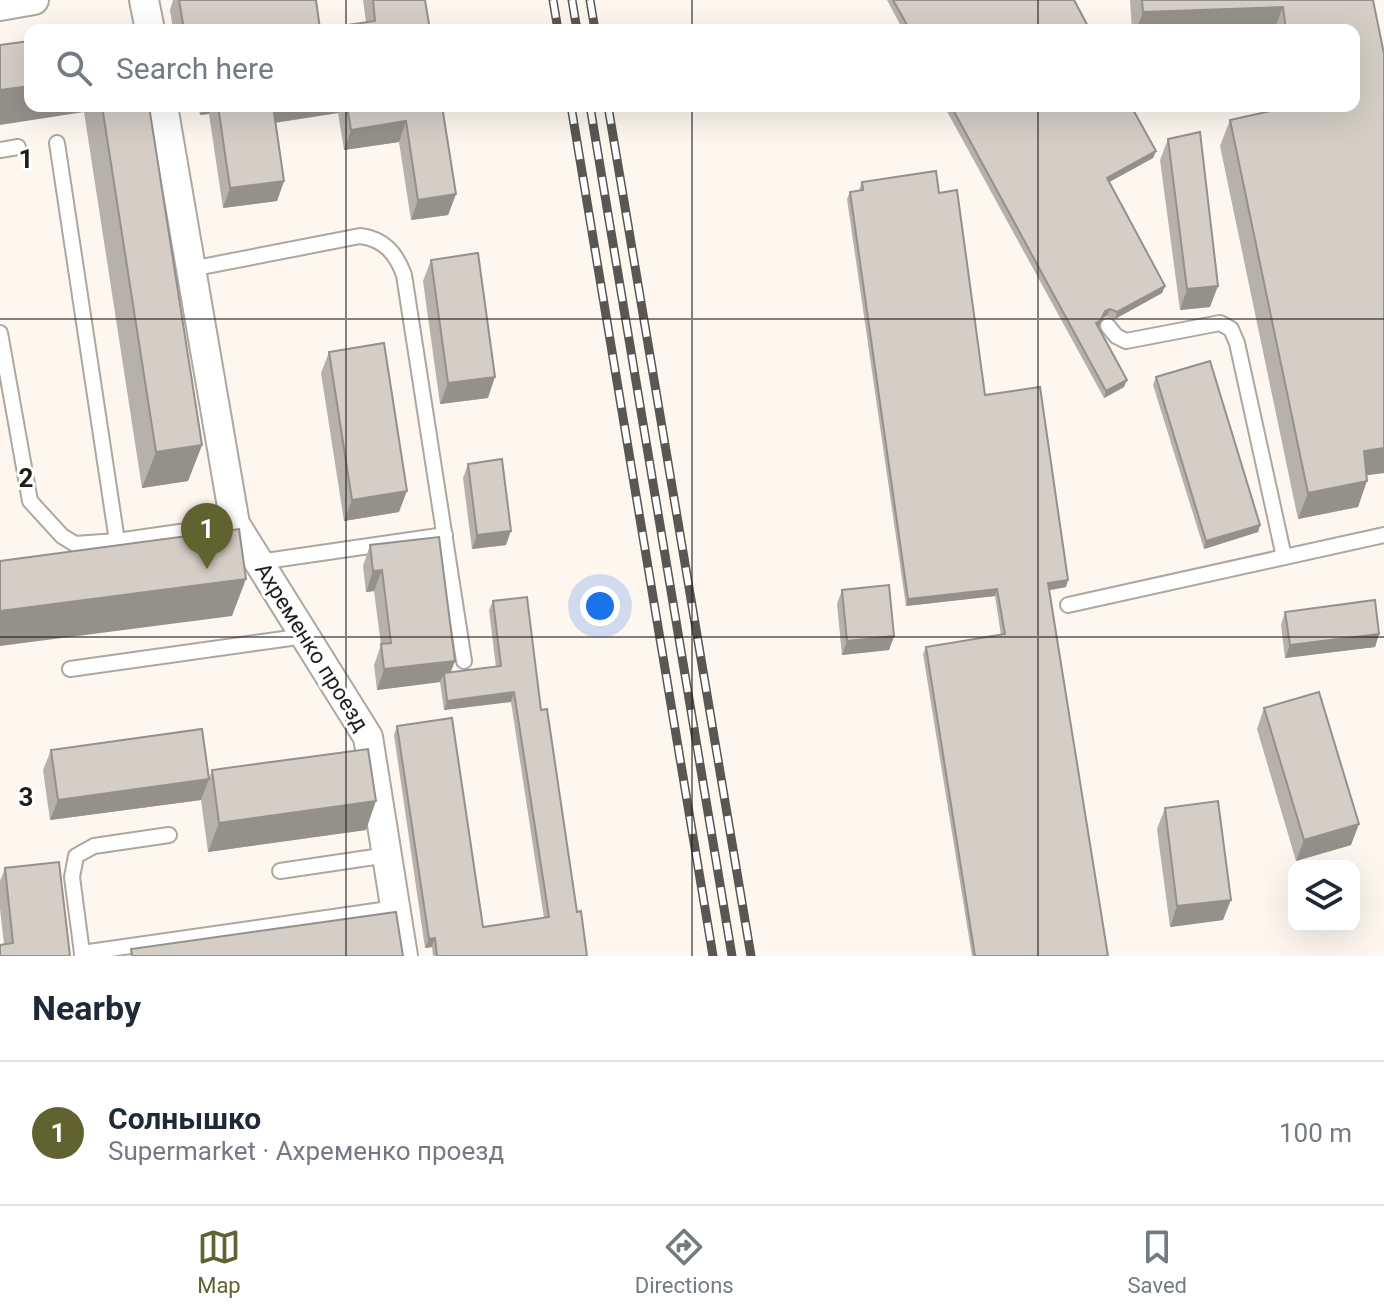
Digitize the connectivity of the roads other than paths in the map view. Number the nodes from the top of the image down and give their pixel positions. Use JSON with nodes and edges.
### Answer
{"nodes":[{"id":1,"x":34,"y":0,"type":"edge"},
{"id":2,"x":144,"y":0,"type":"edge"},
{"id":3,"x":0,"y":6,"type":"edge"},
{"id":4,"x":149,"y":24,"type":"edge"},
{"id":5,"x":164,"y":112,"type":"edge"},
{"id":6,"x":57,"y":143,"type":"dead end"},
{"id":7,"x":18,"y":147,"type":"dead end"},
{"id":8,"x":0,"y":150,"type":"edge"},
{"id":9,"x":191,"y":269,"type":"junction"},
{"id":10,"x":1108,"y":326,"type":"dead end"},
{"id":11,"x":0,"y":333,"type":"edge"},
{"id":12,"x":235,"y":524,"type":"junction"},
{"id":13,"x":445,"y":535,"type":"junction"},
{"id":14,"x":1384,"y":535,"type":"edge"},
{"id":15,"x":117,"y":541,"type":"junction"},
{"id":16,"x":1284,"y":557,"type":"junction"},
{"id":17,"x":259,"y":562,"type":"junction"},
{"id":18,"x":1068,"y":605,"type":"dead end"},
{"id":19,"x":306,"y":636,"type":"junction"},
{"id":20,"x":464,"y":661,"type":"dead end"},
{"id":21,"x":70,"y":669,"type":"dead end"},
{"id":22,"x":169,"y":835,"type":"dead end"},
{"id":23,"x":388,"y":855,"type":"junction"},
{"id":24,"x":280,"y":871,"type":"dead end"},
{"id":25,"x":396,"y":908,"type":"junction"},
{"id":26,"x":82,"y":954,"type":"edge"},
{"id":27,"x":403,"y":956,"type":"edge"}],
"edges":[{"from":1,"to":3,"type":"street"},
{"from":2,"to":4,"type":"street"},
{"from":5,"to":9,"type":"street","name":"Ахременко проезд"},
{"from":6,"to":15,"type":"lane"},
{"from":7,"to":8,"type":"lane"},
{"from":9,"to":12,"type":"street","name":"Ахременко проезд"},
{"from":9,"to":13,"type":"lane"},
{"from":10,"to":16,"type":"lane"},
{"from":11,"to":15,"type":"lane"},
{"from":12,"to":15,"type":"lane"},
{"from":12,"to":17,"type":"street","name":"Ахременко проезд"},
{"from":13,"to":17,"type":"lane"},
{"from":13,"to":20,"type":"lane"},
{"from":14,"to":16,"type":"lane"},
{"from":16,"to":18,"type":"lane"},
{"from":17,"to":19,"type":"street","name":"Ахременко проезд"},
{"from":19,"to":21,"type":"lane"},
{"from":19,"to":23,"type":"street","name":"Ахременко проезд"},
{"from":22,"to":26,"type":"lane"},
{"from":23,"to":24,"type":"lane"},
{"from":23,"to":25,"type":"street","name":"Ахременко проезд"},
{"from":25,"to":26,"type":"lane"},
{"from":25,"to":27,"type":"street","name":"Ахременко проезд"}]}
